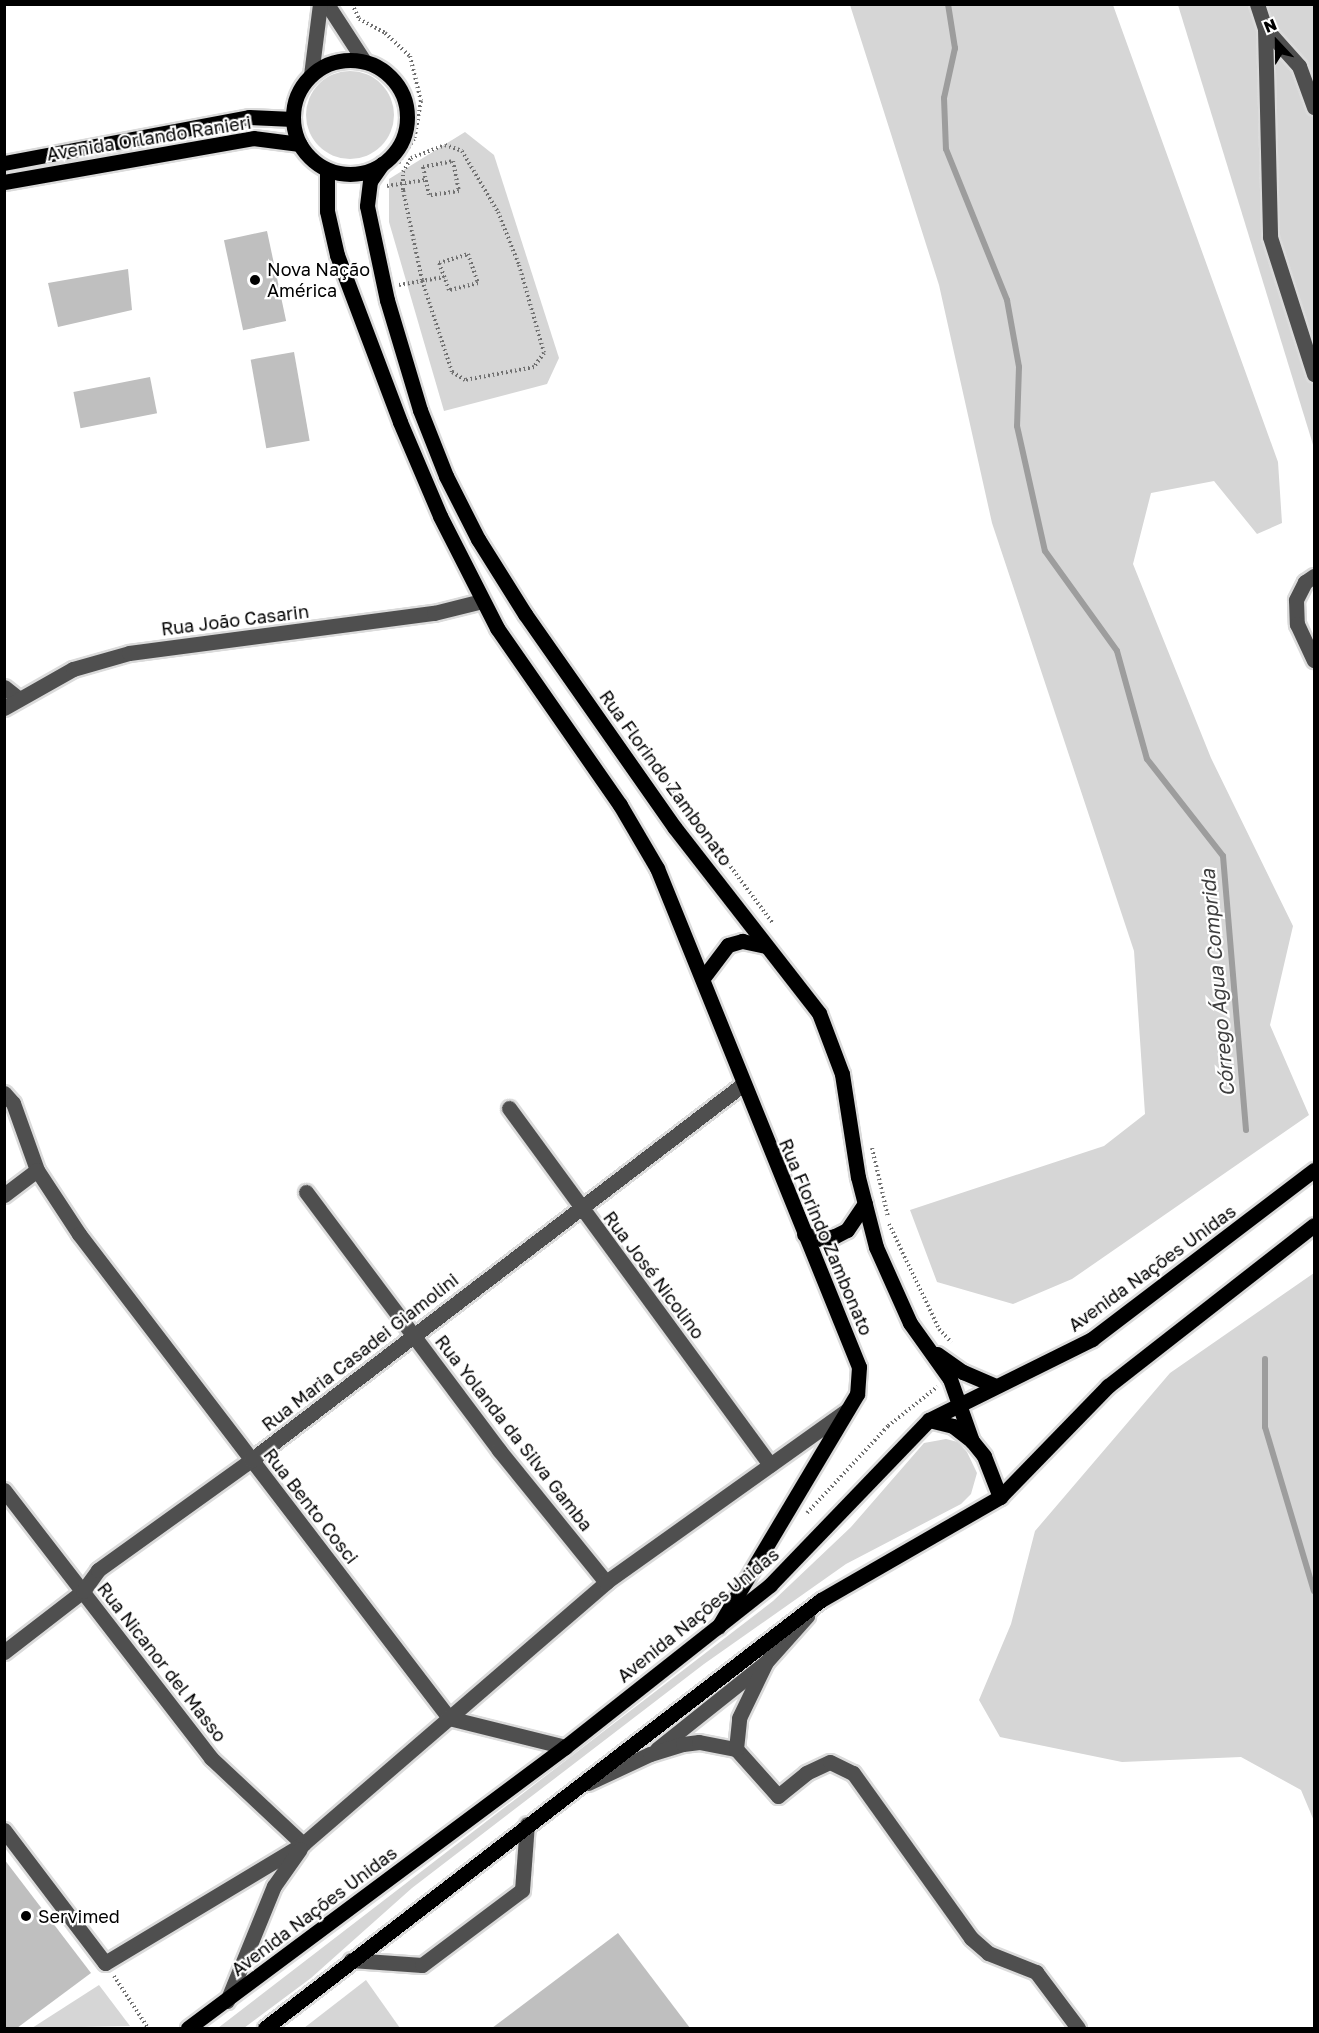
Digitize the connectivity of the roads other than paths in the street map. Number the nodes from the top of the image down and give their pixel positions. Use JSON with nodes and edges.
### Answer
{"nodes":[{"id":1,"x":320,"y":4,"type":"edge"},
{"id":2,"x":327,"y":4,"type":"edge"},
{"id":3,"x":1257,"y":4,"type":"edge"},
{"id":4,"x":1265,"y":28,"type":"junction"},
{"id":5,"x":364,"y":61,"type":"junction"},
{"id":6,"x":311,"y":75,"type":"junction"},
{"id":7,"x":1314,"y":107,"type":"edge"},
{"id":8,"x":293,"y":119,"type":"junction"},
{"id":9,"x":300,"y":144,"type":"junction"},
{"id":10,"x":4,"y":163,"type":"edge"},
{"id":11,"x":388,"y":169,"type":"junction"},
{"id":12,"x":327,"y":170,"type":"junction"},
{"id":13,"x":4,"y":182,"type":"edge"},
{"id":14,"x":1314,"y":374,"type":"edge"},
{"id":15,"x":1314,"y":576,"type":"edge"},
{"id":16,"x":482,"y":601,"type":"junction"},
{"id":17,"x":1314,"y":660,"type":"edge"},
{"id":18,"x":4,"y":687,"type":"edge"},
{"id":19,"x":18,"y":698,"type":"junction"},
{"id":20,"x":4,"y":708,"type":"edge"},
{"id":21,"x":765,"y":946,"type":"junction"},
{"id":22,"x":703,"y":978,"type":"junction"},
{"id":23,"x":742,"y":1085,"type":"junction"},
{"id":24,"x":4,"y":1093,"type":"edge"},
{"id":25,"x":509,"y":1108,"type":"dead end"},
{"id":26,"x":37,"y":1170,"type":"junction"},
{"id":27,"x":1314,"y":1170,"type":"edge"},
{"id":28,"x":306,"y":1192,"type":"dead end"},
{"id":29,"x":4,"y":1195,"type":"edge"},
{"id":30,"x":865,"y":1203,"type":"junction"},
{"id":31,"x":579,"y":1207,"type":"junction"},
{"id":32,"x":1314,"y":1225,"type":"edge"},
{"id":33,"x":804,"y":1234,"type":"junction"},
{"id":34,"x":910,"y":1323,"type":"junction"},
{"id":35,"x":413,"y":1335,"type":"junction"},
{"id":36,"x":994,"y":1385,"type":"junction"},
{"id":37,"x":962,"y":1403,"type":"junction"},
{"id":38,"x":846,"y":1411,"type":"junction"},
{"id":39,"x":929,"y":1420,"type":"junction"},
{"id":40,"x":972,"y":1442,"type":"junction"},
{"id":41,"x":251,"y":1460,"type":"junction"},
{"id":42,"x":770,"y":1465,"type":"junction"},
{"id":43,"x":4,"y":1490,"type":"edge"},
{"id":44,"x":1000,"y":1497,"type":"junction"},
{"id":45,"x":606,"y":1582,"type":"junction"},
{"id":46,"x":82,"y":1591,"type":"junction"},
{"id":47,"x":821,"y":1600,"type":"junction"},
{"id":48,"x":718,"y":1627,"type":"junction"},
{"id":49,"x":4,"y":1652,"type":"edge"},
{"id":50,"x":766,"y":1662,"type":"junction"},
{"id":51,"x":449,"y":1718,"type":"junction"},
{"id":52,"x":565,"y":1747,"type":"junction"},
{"id":53,"x":736,"y":1749,"type":"junction"},
{"id":54,"x":650,"y":1754,"type":"junction"},
{"id":55,"x":566,"y":1793,"type":"junction"},
{"id":56,"x":527,"y":1824,"type":"junction"},
{"id":57,"x":4,"y":1830,"type":"edge"},
{"id":58,"x":303,"y":1844,"type":"junction"},
{"id":59,"x":351,"y":1960,"type":"junction"},
{"id":60,"x":227,"y":2001,"type":"junction"},
{"id":61,"x":188,"y":2028,"type":"edge"},
{"id":62,"x":265,"y":2028,"type":"edge"},
{"id":63,"x":1078,"y":2028,"type":"edge"}],
"edges":[{"from":1,"to":6,"type":"street"},
{"from":2,"to":5,"type":"street"},
{"from":3,"to":4,"type":"street"},
{"from":4,"to":7,"type":"street"},
{"from":4,"to":14,"type":"street"},
{"from":5,"to":6,"type":"main road"},
{"from":5,"to":11,"type":"main road"},
{"from":6,"to":8,"type":"main road"},
{"from":8,"to":9,"type":"main road"},
{"from":8,"to":10,"type":"main road","name":"Avenida Orlando Ranieri"},
{"from":9,"to":12,"type":"main road"},
{"from":9,"to":13,"type":"main road","name":"Avenida Orlando Ranieri"},
{"from":11,"to":12,"type":"main road"},
{"from":11,"to":21,"type":"main road","name":"Rua Florindo Zambonato"},
{"from":12,"to":16,"type":"main road","name":"Rua Florindo Zambonato"},
{"from":15,"to":17,"type":"street"},
{"from":16,"to":19,"type":"street","name":"Rua João Casarin"},
{"from":16,"to":22,"type":"main road","name":"Rua Florindo Zambonato"},
{"from":18,"to":19,"type":"street"},
{"from":19,"to":20,"type":"street","name":"Rua João Casarin"},
{"from":21,"to":22,"type":"main road"},
{"from":21,"to":30,"type":"main road","name":"Rua Florindo Zambonato"},
{"from":22,"to":23,"type":"main road","name":"Rua Florindo Zambonato"},
{"from":23,"to":31,"type":"street","name":"Rua Maria Casadei Giamolini"},
{"from":23,"to":33,"type":"main road","name":"Rua Florindo Zambonato"},
{"from":24,"to":26,"type":"street","name":"Rua Bento Cosci"},
{"from":25,"to":31,"type":"street","name":"Rua José Nicolino"},
{"from":26,"to":29,"type":"street"},
{"from":26,"to":41,"type":"street","name":"Rua Bento Cosci"},
{"from":27,"to":36,"type":"main road","name":"Avenida Nações Unidas"},
{"from":28,"to":35,"type":"street","name":"Rua Yolanda da Silva Gamba"},
{"from":30,"to":33,"type":"main road"},
{"from":30,"to":34,"type":"main road","name":"Rua Florindo Zambonato"},
{"from":31,"to":35,"type":"street","name":"Rua Maria Casadei Giamolini"},
{"from":31,"to":42,"type":"street","name":"Rua José Nicolino"},
{"from":32,"to":44,"type":"main road"},
{"from":33,"to":38,"type":"main road","name":"Rua Florindo Zambonato"},
{"from":34,"to":36,"type":"main road"},
{"from":34,"to":37,"type":"main road","name":"Rua Florindo Zambonato"},
{"from":35,"to":41,"type":"street","name":"Rua Maria Casadei Giamolini"},
{"from":35,"to":45,"type":"street","name":"Rua Yolanda da Silva Gamba"},
{"from":36,"to":37,"type":"main road","name":"Avenida Nações Unidas"},
{"from":37,"to":39,"type":"main road","name":"Avenida Nações Unidas"},
{"from":37,"to":40,"type":"main road","name":"Rua Florindo Zambonato"},
{"from":38,"to":42,"type":"street"},
{"from":38,"to":48,"type":"main road","name":"Rua Florindo Zambonato"},
{"from":39,"to":40,"type":"main road"},
{"from":39,"to":48,"type":"main road","name":"Avenida Nações Unidas"},
{"from":40,"to":44,"type":"main road"},
{"from":41,"to":46,"type":"street","name":"Rua Maria Casadei Giamolini"},
{"from":41,"to":51,"type":"street","name":"Rua Bento Cosci"},
{"from":42,"to":45,"type":"street"},
{"from":43,"to":46,"type":"street","name":"Rua Nicanor del Masso"},
{"from":44,"to":47,"type":"main road"},
{"from":45,"to":51,"type":"street"},
{"from":46,"to":49,"type":"street","name":"Rua Maria Casadei Giamolini"},
{"from":46,"to":58,"type":"street","name":"Rua Nicanor del Masso"},
{"from":47,"to":50,"type":"street"},
{"from":47,"to":55,"type":"main road"},
{"from":48,"to":52,"type":"main road","name":"Avenida Nações Unidas"},
{"from":50,"to":53,"type":"street"},
{"from":50,"to":54,"type":"street"},
{"from":51,"to":52,"type":"street"},
{"from":51,"to":58,"type":"street"},
{"from":52,"to":60,"type":"main road","name":"Avenida Nações Unidas"},
{"from":53,"to":54,"type":"street"},
{"from":53,"to":63,"type":"street"},
{"from":54,"to":55,"type":"street"},
{"from":55,"to":56,"type":"main road"},
{"from":56,"to":59,"type":"main road"},
{"from":56,"to":59,"type":"street"},
{"from":57,"to":58,"type":"street"},
{"from":58,"to":60,"type":"street"},
{"from":59,"to":62,"type":"main road"},
{"from":60,"to":61,"type":"main road","name":"Avenida Nações Unidas"}]}
